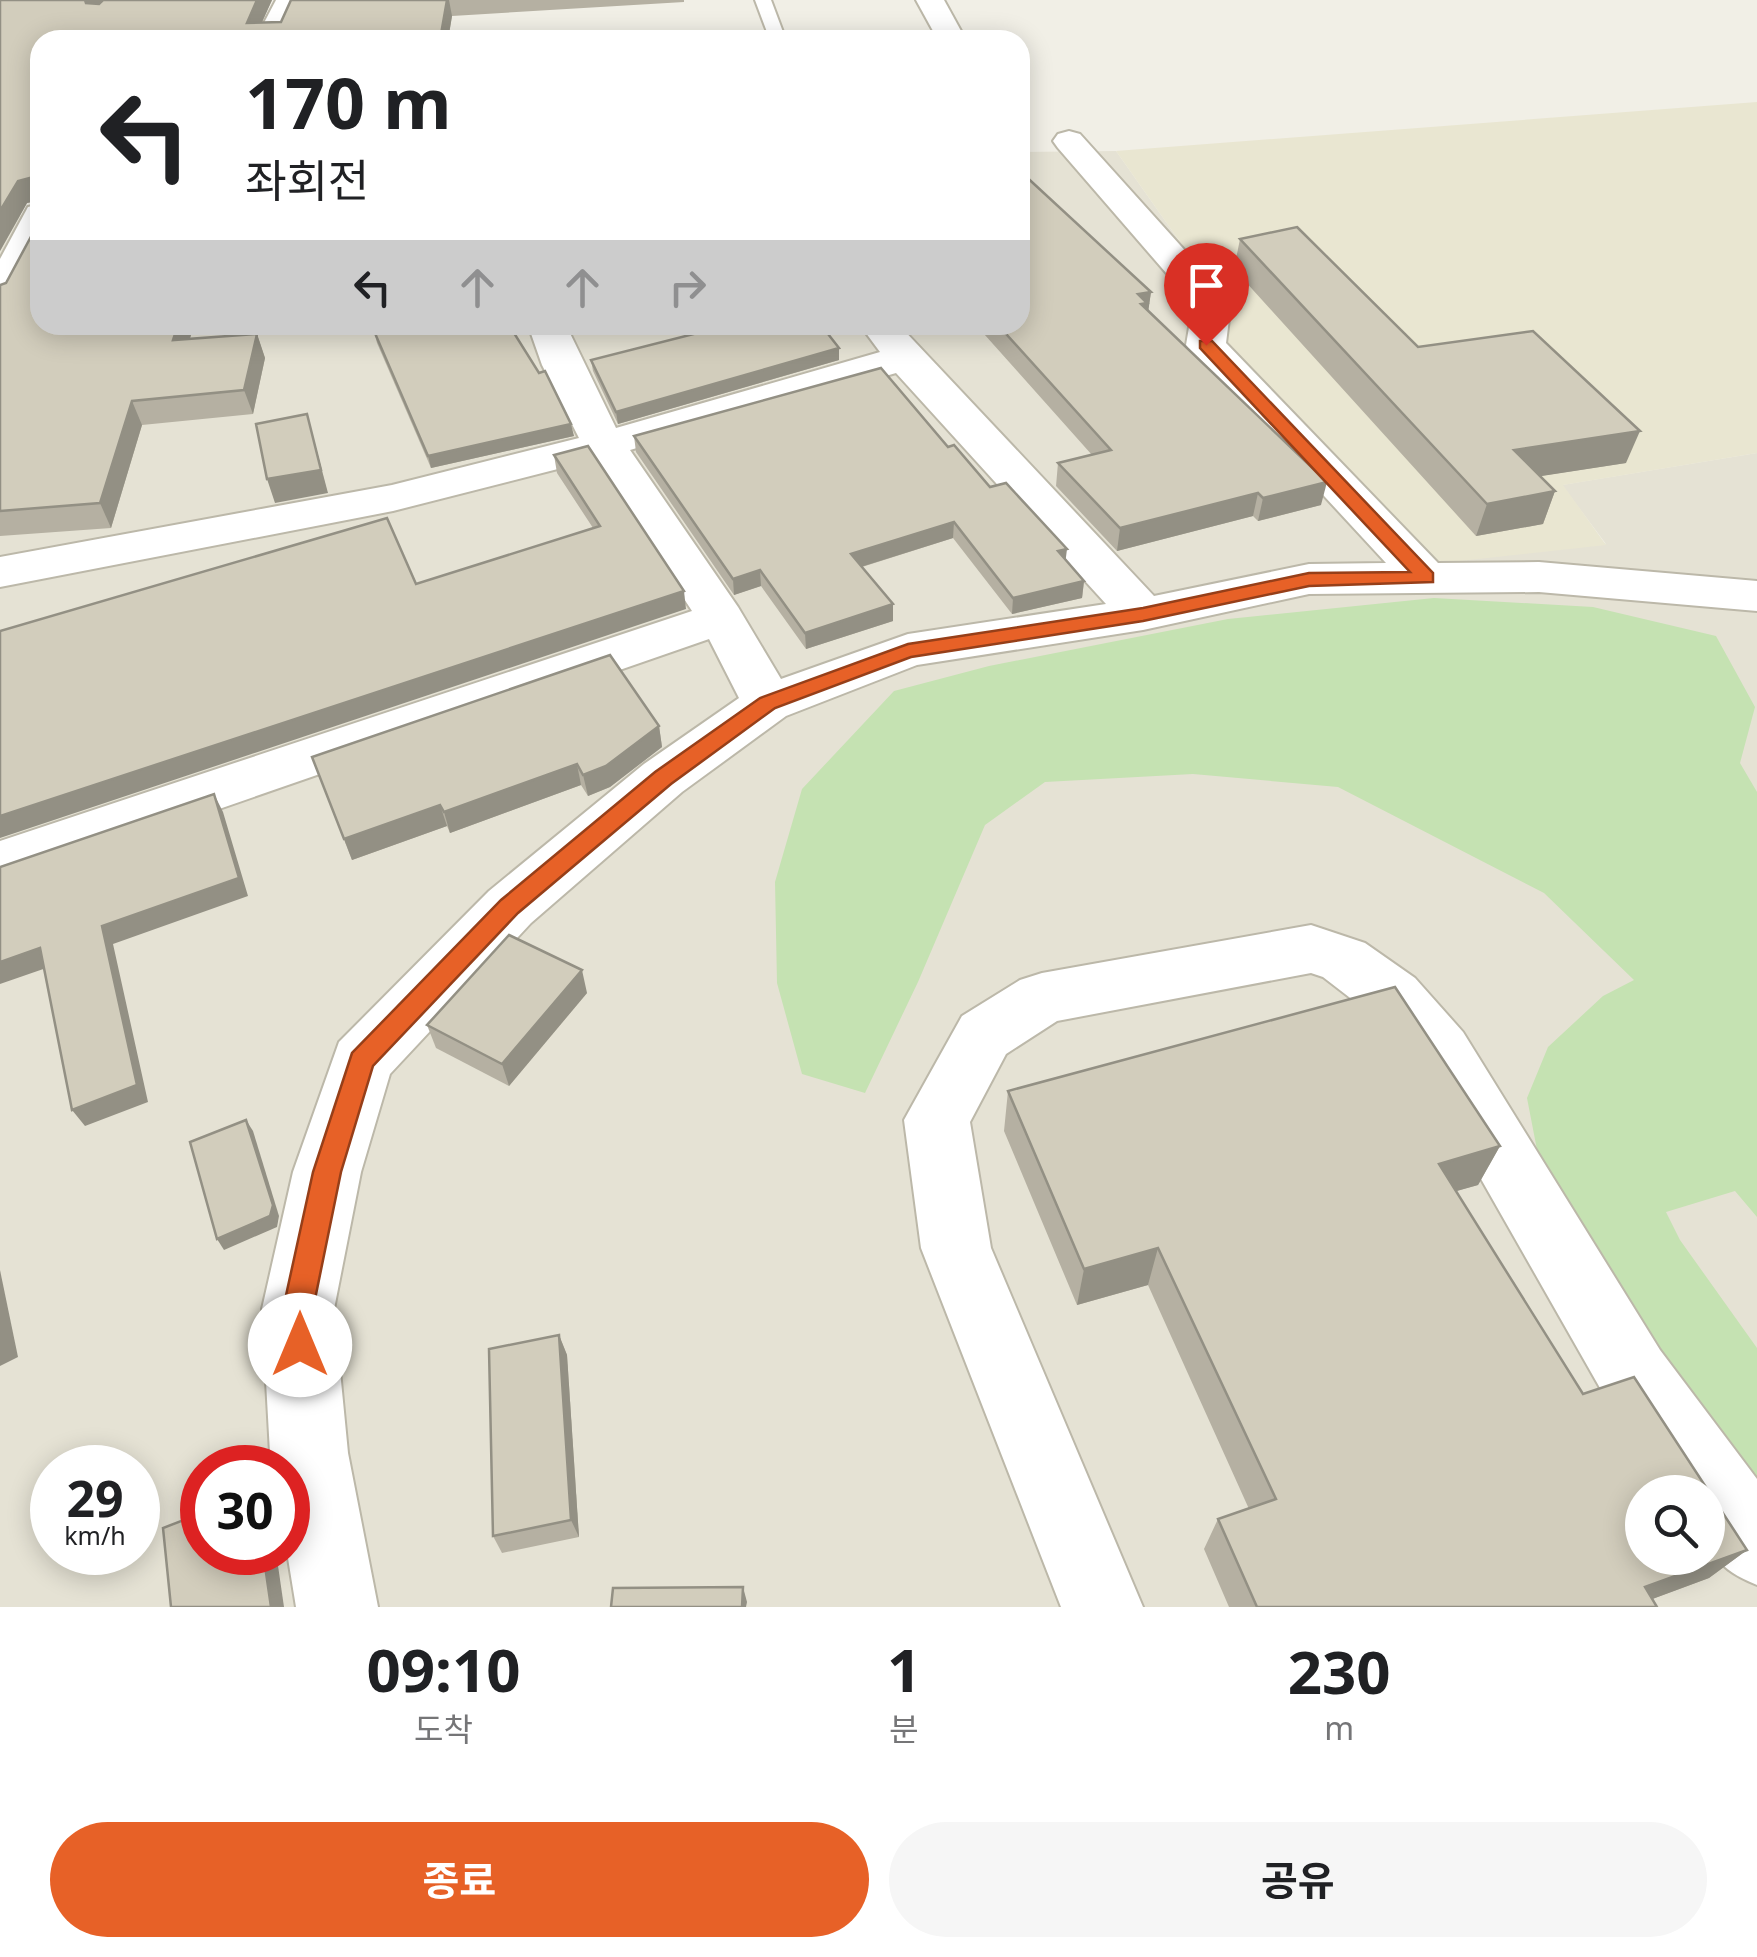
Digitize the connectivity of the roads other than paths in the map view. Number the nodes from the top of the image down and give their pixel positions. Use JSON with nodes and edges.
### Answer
{"nodes":[{"id":1,"x":290,"y":0,"type":"edge"},
{"id":2,"x":763,"y":0,"type":"edge"},
{"id":3,"x":930,"y":0,"type":"edge"},
{"id":4,"x":274,"y":30,"type":"edge"},
{"id":5,"x":774,"y":30,"type":"edge"},
{"id":6,"x":946,"y":30,"type":"edge"},
{"id":7,"x":1069,"y":141,"type":"dead end"},
{"id":8,"x":0,"y":212,"type":"edge"},
{"id":9,"x":30,"y":212,"type":"edge"},
{"id":10,"x":30,"y":234,"type":"edge"},
{"id":11,"x":0,"y":298,"type":"edge"},
{"id":12,"x":550,"y":335,"type":"edge"},
{"id":13,"x":891,"y":342,"type":"edge"},
{"id":14,"x":602,"y":445,"type":"junction"},
{"id":15,"x":0,"y":572,"type":"edge"},
{"id":16,"x":1426,"y":578,"type":"junction"},
{"id":17,"x":1757,"y":596,"type":"edge"},
{"id":18,"x":1143,"y":614,"type":"junction"},
{"id":19,"x":721,"y":618,"type":"junction"},
{"id":20,"x":768,"y":703,"type":"junction"},
{"id":21,"x":0,"y":863,"type":"edge"},
{"id":22,"x":1757,"y":1545,"type":"edge"},
{"id":23,"x":337,"y":1607,"type":"edge"},
{"id":24,"x":1102,"y":1607,"type":"edge"}],
"edges":[{"from":1,"to":4,"type":"street"},
{"from":2,"to":5,"type":"lane"},
{"from":3,"to":6,"type":"street"},
{"from":7,"to":16,"type":"street"},
{"from":8,"to":9,"type":"street"},
{"from":10,"to":11,"type":"street"},
{"from":12,"to":14,"type":"street"},
{"from":13,"to":14,"type":"street"},
{"from":13,"to":18,"type":"street"},
{"from":14,"to":15,"type":"street"},
{"from":14,"to":19,"type":"street"},
{"from":16,"to":17,"type":"street"},
{"from":16,"to":18,"type":"street"},
{"from":18,"to":20,"type":"street"},
{"from":19,"to":20,"type":"street"},
{"from":19,"to":21,"type":"street"},
{"from":20,"to":23,"type":"street"},
{"from":22,"to":24,"type":"street"}]}
